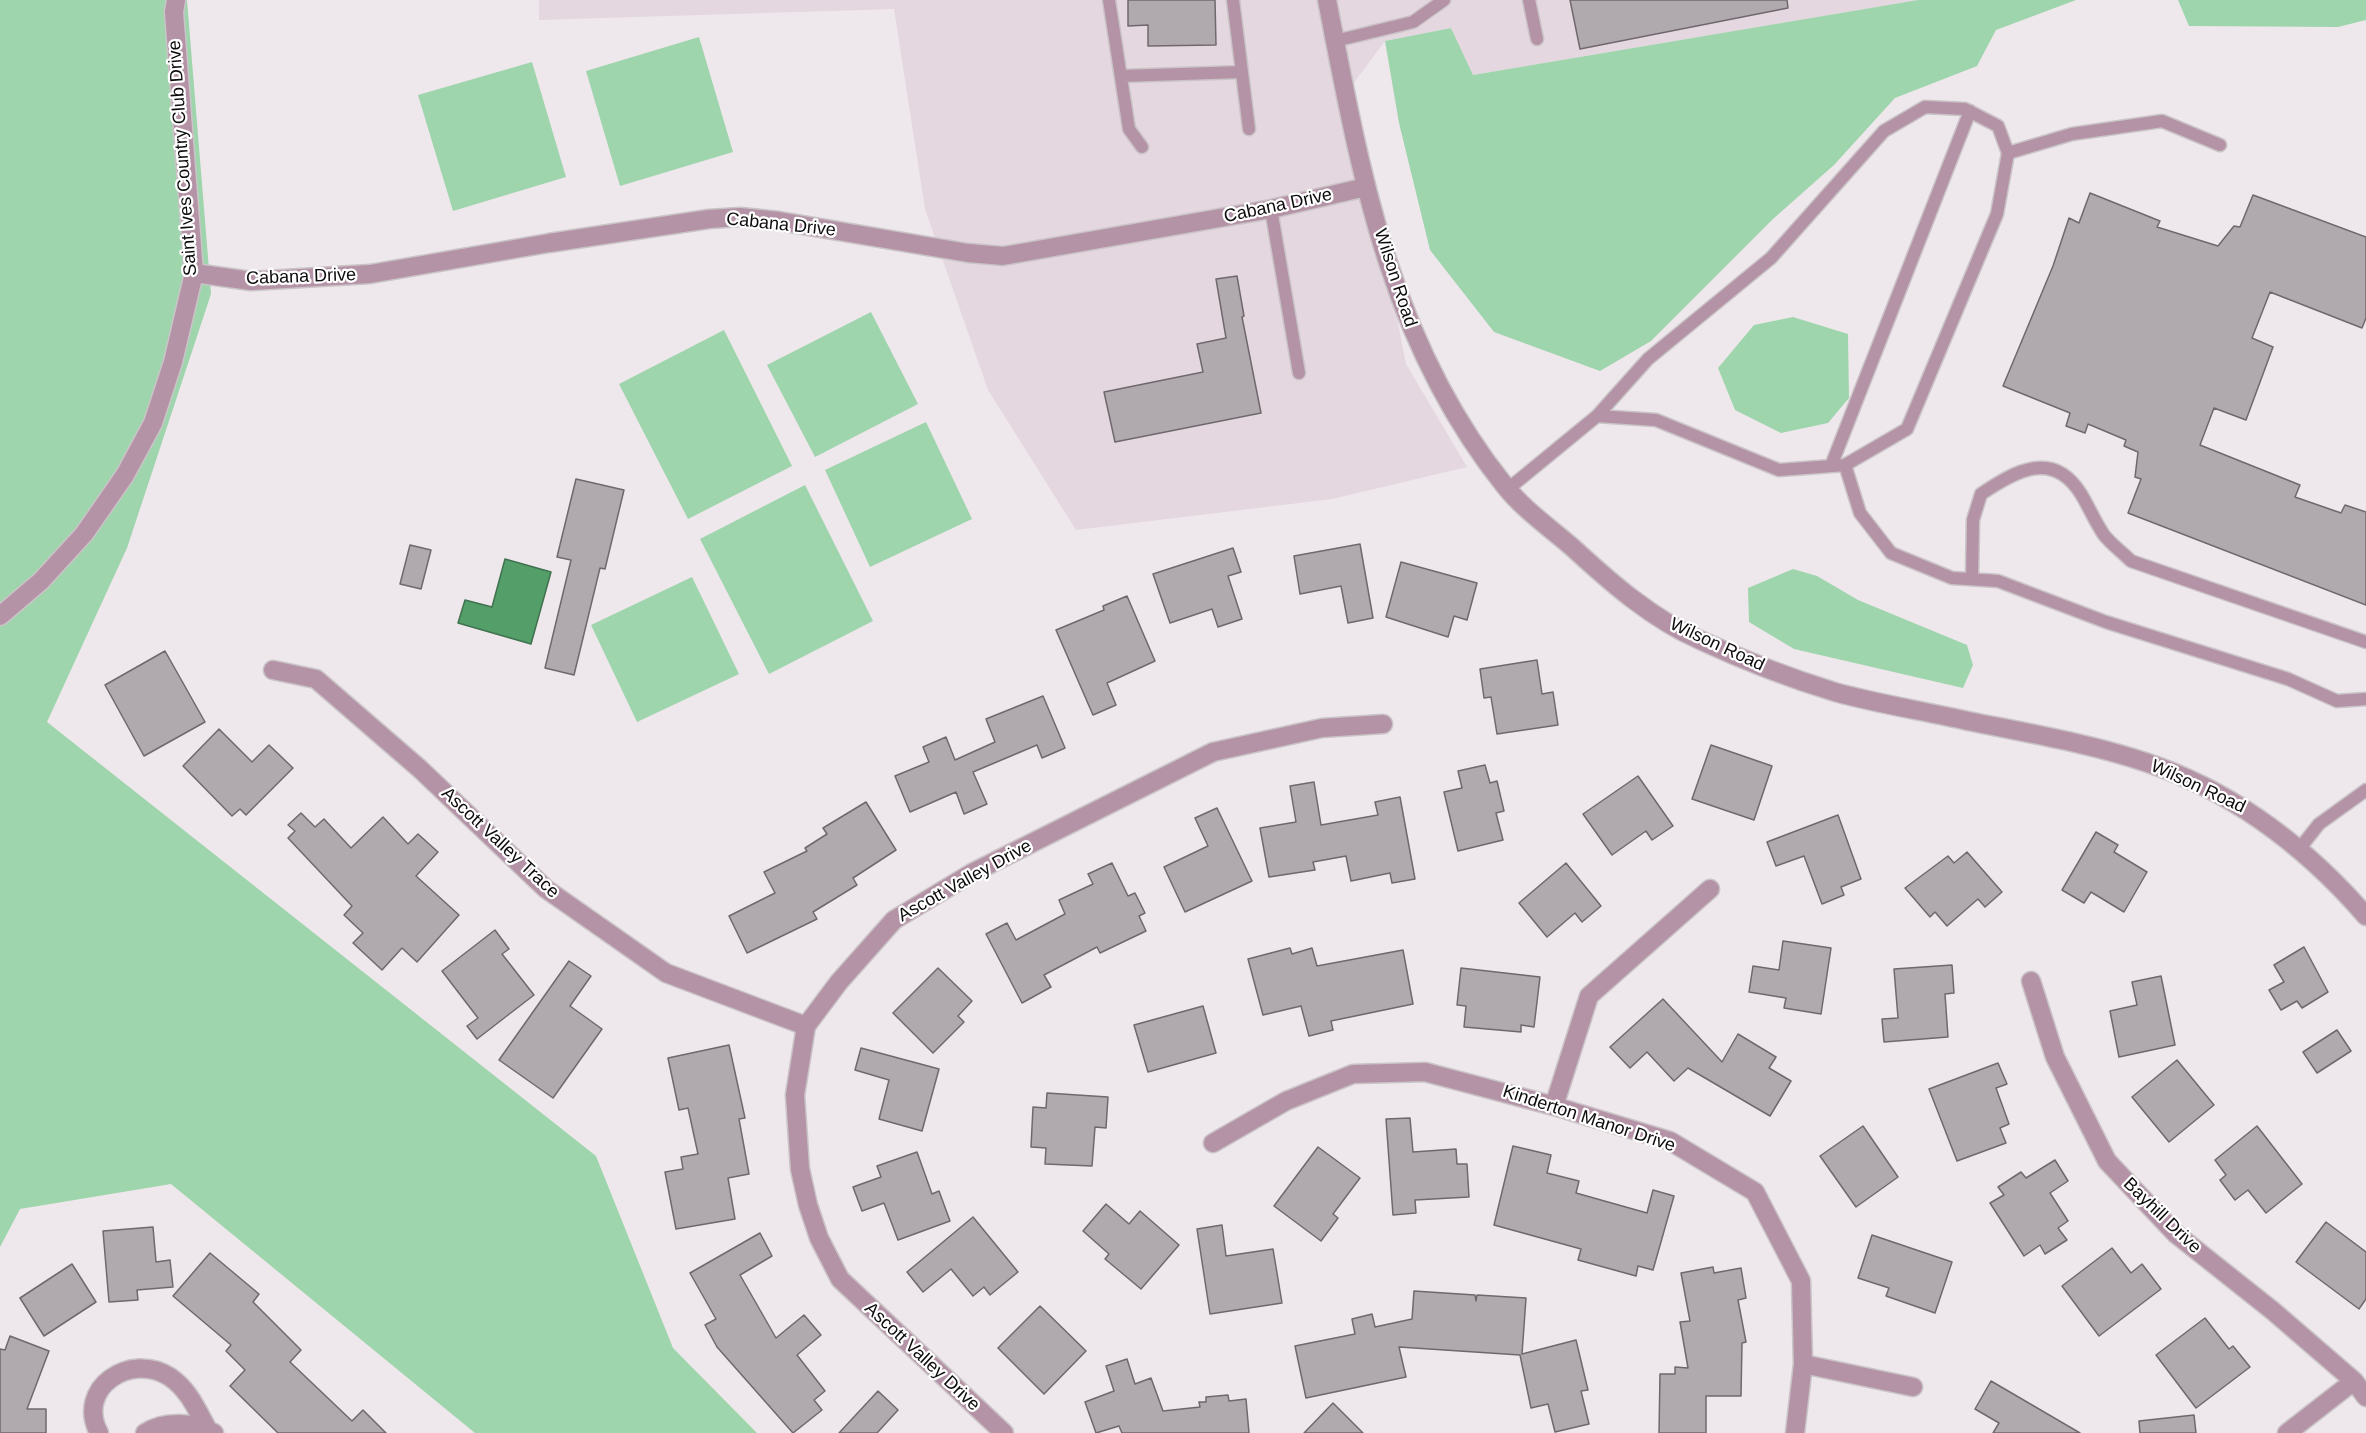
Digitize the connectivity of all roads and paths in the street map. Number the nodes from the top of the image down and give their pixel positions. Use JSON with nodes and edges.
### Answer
{"nodes":[{"id":1,"x":176,"y":0,"type":"edge"},
{"id":2,"x":1109,"y":0,"type":"edge"},
{"id":3,"x":1233,"y":0,"type":"edge"},
{"id":4,"x":1327,"y":0,"type":"edge"},
{"id":5,"x":1444,"y":0,"type":"edge"},
{"id":6,"x":1529,"y":0,"type":"edge"},
{"id":7,"x":1537,"y":39,"type":"dead end"},
{"id":8,"x":1335,"y":41,"type":"junction"},
{"id":9,"x":1242,"y":72,"type":"junction"},
{"id":10,"x":1121,"y":76,"type":"junction"},
{"id":11,"x":1970,"y":111,"type":"junction"},
{"id":12,"x":1249,"y":129,"type":"dead end"},
{"id":13,"x":2220,"y":145,"type":"dead end"},
{"id":14,"x":1142,"y":147,"type":"dead end"},
{"id":15,"x":2008,"y":153,"type":"junction"},
{"id":16,"x":1366,"y":187,"type":"junction"},
{"id":17,"x":1271,"y":209,"type":"junction"},
{"id":18,"x":194,"y":273,"type":"junction"},
{"id":19,"x":1299,"y":373,"type":"dead end"},
{"id":20,"x":1597,"y":416,"type":"junction"},
{"id":21,"x":1845,"y":465,"type":"junction"},
{"id":22,"x":1831,"y":466,"type":"junction"},
{"id":23,"x":1508,"y":489,"type":"junction"},
{"id":24,"x":1972,"y":579,"type":"junction"},
{"id":25,"x":0,"y":616,"type":"edge"},
{"id":26,"x":2366,"y":642,"type":"edge"},
{"id":27,"x":273,"y":670,"type":"dead end"},
{"id":28,"x":2366,"y":699,"type":"edge"},
{"id":29,"x":1383,"y":724,"type":"dead end"},
{"id":30,"x":2366,"y":790,"type":"edge"},
{"id":31,"x":2300,"y":848,"type":"junction"},
{"id":32,"x":1710,"y":889,"type":"dead end"},
{"id":33,"x":2366,"y":916,"type":"edge"},
{"id":34,"x":2031,"y":981,"type":"dead end"},
{"id":35,"x":806,"y":1026,"type":"junction"},
{"id":36,"x":1554,"y":1106,"type":"junction"},
{"id":37,"x":1213,"y":1143,"type":"dead end"},
{"id":38,"x":1803,"y":1364,"type":"junction"},
{"id":39,"x":2354,"y":1381,"type":"junction"},
{"id":40,"x":1912,"y":1387,"type":"dead end"},
{"id":41,"x":2366,"y":1397,"type":"edge"},
{"id":42,"x":211,"y":1431,"type":"edge"},
{"id":43,"x":99,"y":1433,"type":"edge"},
{"id":44,"x":146,"y":1433,"type":"edge"},
{"id":45,"x":1004,"y":1433,"type":"edge"},
{"id":46,"x":1796,"y":1433,"type":"edge"},
{"id":47,"x":2287,"y":1433,"type":"edge"}],
"edges":[{"from":1,"to":18,"type":"street","name":"Saint Ives Country Club Drive"},
{"from":2,"to":10,"type":"lane"},
{"from":3,"to":9,"type":"lane"},
{"from":4,"to":8,"type":"street","name":"Wilson Road"},
{"from":5,"to":8,"type":"lane"},
{"from":6,"to":7,"type":"lane"},
{"from":8,"to":16,"type":"street","name":"Wilson Road"},
{"from":9,"to":10,"type":"lane"},
{"from":9,"to":12,"type":"lane"},
{"from":10,"to":14,"type":"lane"},
{"from":11,"to":15,"type":"lane"},
{"from":11,"to":20,"type":"lane"},
{"from":11,"to":22,"type":"lane"},
{"from":13,"to":15,"type":"lane"},
{"from":15,"to":21,"type":"lane"},
{"from":16,"to":17,"type":"street","name":"Cabana Drive"},
{"from":16,"to":23,"type":"street","name":"Wilson Road"},
{"from":17,"to":18,"type":"street","name":"Cabana Drive"},
{"from":17,"to":19,"type":"lane"},
{"from":18,"to":25,"type":"street","name":"Saint Ives Country Club Drive"},
{"from":20,"to":22,"type":"lane"},
{"from":20,"to":23,"type":"lane"},
{"from":21,"to":22,"type":"lane"},
{"from":21,"to":24,"type":"lane"},
{"from":23,"to":31,"type":"street","name":"Wilson Road"},
{"from":24,"to":26,"type":"lane"},
{"from":24,"to":28,"type":"lane"},
{"from":27,"to":35,"type":"street","name":"Ascott Valley Trace"},
{"from":29,"to":35,"type":"street","name":"Ascott Valley Drive"},
{"from":30,"to":31,"type":"lane"},
{"from":31,"to":33,"type":"street","name":"Wilson Road"},
{"from":32,"to":36,"type":"street"},
{"from":34,"to":39,"type":"street","name":"Bayhill Drive"},
{"from":35,"to":45,"type":"street","name":"Ascott Valley Drive"},
{"from":36,"to":37,"type":"street","name":"Kinderton Manor Drive"},
{"from":36,"to":38,"type":"street","name":"Kinderton Manor Drive"},
{"from":38,"to":40,"type":"street"},
{"from":38,"to":46,"type":"street","name":"Kinderton Manor Drive"},
{"from":39,"to":41,"type":"street","name":"Bayhill Drive"},
{"from":39,"to":47,"type":"street"},
{"from":42,"to":43,"type":"street"},
{"from":42,"to":44,"type":"street"}]}
